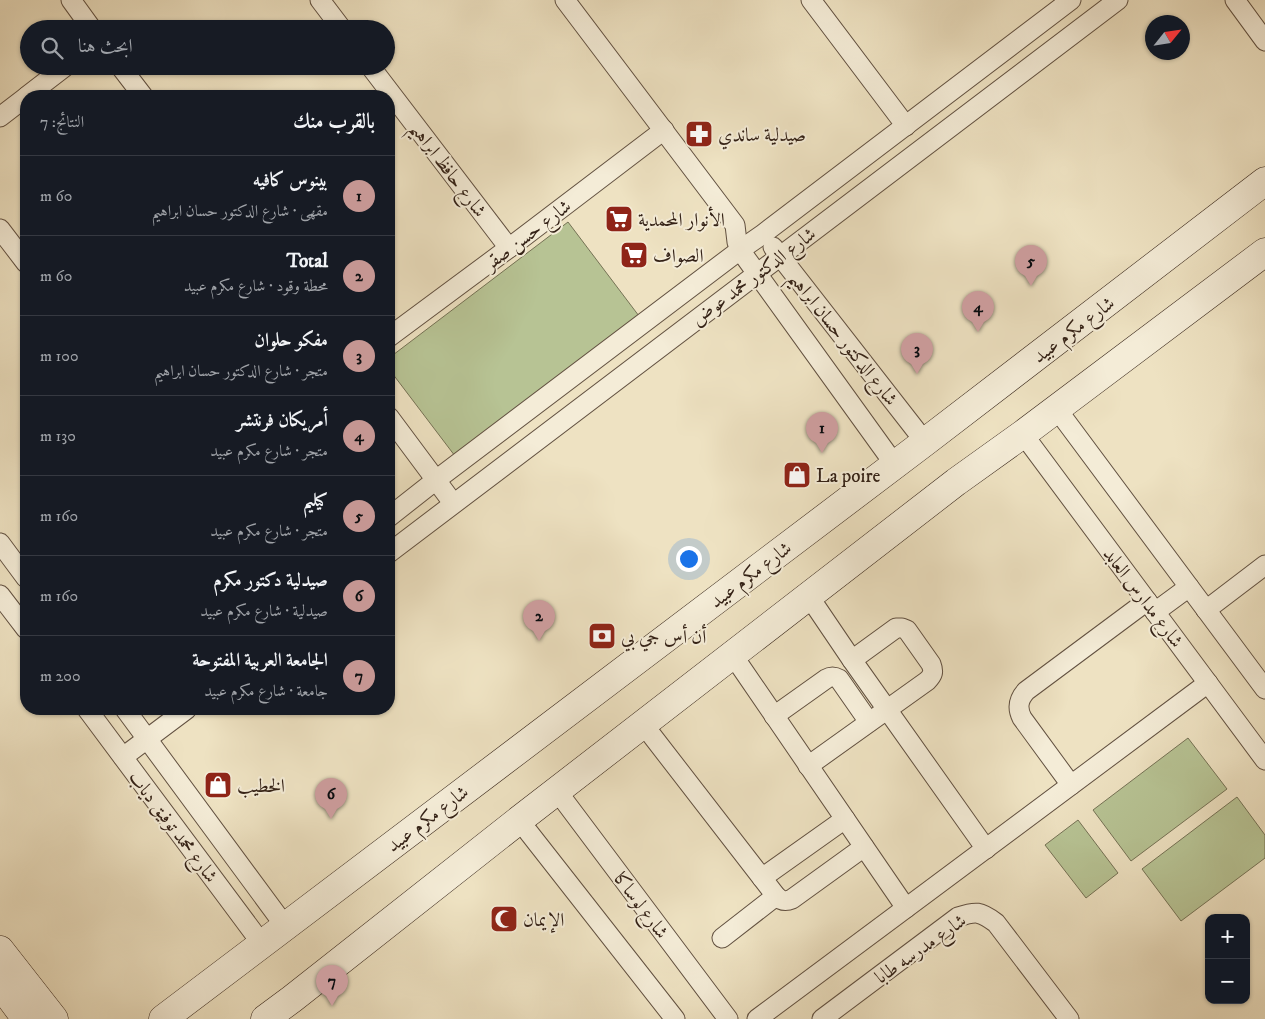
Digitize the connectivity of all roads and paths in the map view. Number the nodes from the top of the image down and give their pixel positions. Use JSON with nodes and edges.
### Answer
{"nodes":[{"id":1,"x":71,"y":0,"type":"edge"},
{"id":2,"x":320,"y":0,"type":"edge"},
{"id":3,"x":565,"y":0,"type":"edge"},
{"id":4,"x":811,"y":0,"type":"edge"},
{"id":5,"x":1118,"y":0,"type":"edge"},
{"id":6,"x":1235,"y":0,"type":"edge"},
{"id":7,"x":1062,"y":3,"type":"edge"},
{"id":8,"x":85,"y":20,"type":"edge"},
{"id":9,"x":335,"y":20,"type":"edge"},
{"id":10,"x":1078,"y":31,"type":"junction"},
{"id":11,"x":1265,"y":41,"type":"edge"},
{"id":12,"x":55,"y":75,"type":"edge"},
{"id":13,"x":127,"y":75,"type":"edge"},
{"id":14,"x":377,"y":75,"type":"edge"},
{"id":15,"x":36,"y":90,"type":"edge"},
{"id":16,"x":138,"y":90,"type":"edge"},
{"id":17,"x":388,"y":90,"type":"edge"},
{"id":18,"x":395,"y":99,"type":"edge"},
{"id":19,"x":20,"y":102,"type":"edge"},
{"id":20,"x":0,"y":117,"type":"edge"},
{"id":21,"x":906,"y":126,"type":"junction"},
{"id":22,"x":664,"y":130,"type":"junction"},
{"id":23,"x":1265,"y":182,"type":"edge"},
{"id":24,"x":734,"y":225,"type":"junction"},
{"id":25,"x":0,"y":229,"type":"edge"},
{"id":26,"x":763,"y":234,"type":"junction"},
{"id":27,"x":508,"y":248,"type":"junction"},
{"id":28,"x":740,"y":250,"type":"junction"},
{"id":29,"x":1265,"y":252,"type":"edge"},
{"id":30,"x":20,"y":255,"type":"edge"},
{"id":31,"x":780,"y":256,"type":"junction"},
{"id":32,"x":756,"y":274,"type":"junction"},
{"id":33,"x":395,"y":332,"type":"edge"},
{"id":34,"x":1056,"y":408,"type":"junction"},
{"id":35,"x":395,"y":425,"type":"edge"},
{"id":36,"x":1023,"y":434,"type":"junction"},
{"id":37,"x":925,"y":442,"type":"junction"},
{"id":38,"x":895,"y":465,"type":"junction"},
{"id":39,"x":436,"y":480,"type":"junction"},
{"id":40,"x":454,"y":503,"type":"junction"},
{"id":41,"x":395,"y":512,"type":"edge"},
{"id":42,"x":0,"y":543,"type":"edge"},
{"id":43,"x":395,"y":548,"type":"edge"},
{"id":44,"x":1265,"y":565,"type":"edge"},
{"id":45,"x":20,"y":570,"type":"edge"},
{"id":46,"x":1189,"y":586,"type":"junction"},
{"id":47,"x":0,"y":595,"type":"edge"},
{"id":48,"x":808,"y":596,"type":"junction"},
{"id":49,"x":1151,"y":606,"type":"junction"},
{"id":50,"x":1206,"y":610,"type":"junction"},
{"id":51,"x":20,"y":621,"type":"edge"},
{"id":52,"x":732,"y":654,"type":"junction"},
{"id":53,"x":852,"y":660,"type":"junction"},
{"id":54,"x":1262,"y":679,"type":"edge"},
{"id":55,"x":1208,"y":683,"type":"junction"},
{"id":56,"x":887,"y":709,"type":"junction"},
{"id":57,"x":92,"y":715,"type":"edge"},
{"id":58,"x":127,"y":715,"type":"edge"},
{"id":59,"x":134,"y":715,"type":"edge"},
{"id":60,"x":179,"y":715,"type":"edge"},
{"id":61,"x":774,"y":716,"type":"junction"},
{"id":62,"x":870,"y":722,"type":"junction"},
{"id":63,"x":643,"y":724,"type":"junction"},
{"id":64,"x":106,"y":734,"type":"junction"},
{"id":65,"x":148,"y":739,"type":"junction"},
{"id":66,"x":123,"y":757,"type":"junction"},
{"id":67,"x":1265,"y":760,"type":"edge"},
{"id":68,"x":808,"y":766,"type":"junction"},
{"id":69,"x":1071,"y":785,"type":"junction"},
{"id":70,"x":557,"y":791,"type":"junction"},
{"id":71,"x":845,"y":819,"type":"junction"},
{"id":72,"x":519,"y":820,"type":"junction"},
{"id":73,"x":864,"y":847,"type":"junction"},
{"id":74,"x":986,"y":849,"type":"junction"},
{"id":75,"x":762,"y":878,"type":"junction"},
{"id":76,"x":776,"y":896,"type":"junction"},
{"id":77,"x":906,"y":908,"type":"junction"},
{"id":78,"x":285,"y":926,"type":"junction"},
{"id":79,"x":722,"y":938,"type":"dead end"},
{"id":80,"x":262,"y":944,"type":"junction"},
{"id":81,"x":0,"y":950,"type":"edge"},
{"id":82,"x":0,"y":984,"type":"edge"},
{"id":83,"x":38,"y":1015,"type":"edge"},
{"id":84,"x":832,"y":1016,"type":"edge"},
{"id":85,"x":163,"y":1019,"type":"edge"},
{"id":86,"x":266,"y":1019,"type":"edge"},
{"id":87,"x":675,"y":1019,"type":"edge"},
{"id":88,"x":728,"y":1019,"type":"edge"},
{"id":89,"x":758,"y":1019,"type":"edge"},
{"id":90,"x":1069,"y":1019,"type":"edge"}],
"edges":[{"from":1,"to":8,"type":"street"},
{"from":2,"to":9,"type":"street"},
{"from":3,"to":22,"type":"street","name":"شارع الدكتور حسان ابراهيم"},
{"from":4,"to":21,"type":"street"},
{"from":5,"to":10,"type":"street","name":"شارع الدكتور محمد عوض"},
{"from":6,"to":11,"type":"street"},
{"from":7,"to":10,"type":"street"},
{"from":7,"to":21,"type":"street","name":"شارع الدكتور محمد عوض"},
{"from":10,"to":31,"type":"street","name":"شارع الدكتور محمد عوض"},
{"from":12,"to":15,"type":"street"},
{"from":13,"to":16,"type":"street"},
{"from":14,"to":17,"type":"street","name":"شارع حافظ ابراهيم"},
{"from":18,"to":27,"type":"street","name":"شارع حافظ ابراهيم"},
{"from":19,"to":20,"type":"street"},
{"from":21,"to":26,"type":"street","name":"شارع الدكتور محمد عوض"},
{"from":22,"to":24,"type":"street","name":"شارع الدكتور حسان ابراهيم"},
{"from":22,"to":27,"type":"street","name":"شارع حسن صقر"},
{"from":23,"to":37,"type":"street","name":"شارع مكرم عبيد"},
{"from":24,"to":26,"type":"street"},
{"from":24,"to":28,"type":"street","name":"شارع الدكتور حسان ابراهيم"},
{"from":25,"to":30,"type":"street"},
{"from":26,"to":28,"type":"street","name":"شارع الدكتور محمد عوض"},
{"from":26,"to":31,"type":"street","name":"شارع الدكتور حسان ابراهيم"},
{"from":27,"to":33,"type":"street","name":"شارع حسن صقر"},
{"from":28,"to":32,"type":"street","name":"شارع الدكتور حسان ابراهيم"},
{"from":28,"to":39,"type":"street","name":"شارع الدكتور محمد عوض"},
{"from":29,"to":34,"type":"street"},
{"from":31,"to":32,"type":"street","name":"شارع الدكتور محمد عوض"},
{"from":31,"to":37,"type":"street","name":"شارع الدكتور حسان ابراهيم"},
{"from":32,"to":38,"type":"street","name":"شارع الدكتور حسان ابراهيم"},
{"from":32,"to":40,"type":"street","name":"شارع الدكتور محمد عوض"},
{"from":34,"to":36,"type":"street"},
{"from":34,"to":46,"type":"street"},
{"from":35,"to":39,"type":"street"},
{"from":36,"to":48,"type":"street"},
{"from":36,"to":49,"type":"street","name":"شارع مدارس العابد"},
{"from":37,"to":38,"type":"street","name":"شارع مكرم عبيد"},
{"from":38,"to":78,"type":"street","name":"شارع مكرم عبيد"},
{"from":39,"to":40,"type":"street"},
{"from":39,"to":41,"type":"street","name":"شارع الدكتور محمد عوض"},
{"from":40,"to":43,"type":"street","name":"شارع الدكتور محمد عوض"},
{"from":42,"to":45,"type":"street"},
{"from":44,"to":50,"type":"street"},
{"from":46,"to":49,"type":"street"},
{"from":46,"to":50,"type":"street"},
{"from":47,"to":51,"type":"street"},
{"from":48,"to":52,"type":"street"},
{"from":48,"to":53,"type":"street"},
{"from":49,"to":55,"type":"street","name":"شارع مدارس العابد"},
{"from":49,"to":69,"type":"street"},
{"from":50,"to":54,"type":"street"},
{"from":52,"to":61,"type":"street"},
{"from":52,"to":63,"type":"street"},
{"from":53,"to":56,"type":"street"},
{"from":53,"to":56,"type":"street"},
{"from":55,"to":67,"type":"street","name":"شارع مدارس العابد"},
{"from":55,"to":69,"type":"street"},
{"from":56,"to":62,"type":"street"},
{"from":56,"to":74,"type":"street"},
{"from":57,"to":64,"type":"street","name":"شارع محمد توفيق دياب"},
{"from":58,"to":64,"type":"street"},
{"from":59,"to":65,"type":"street","name":"شارع محمد توفيق دياب"},
{"from":60,"to":65,"type":"street"},
{"from":61,"to":62,"type":"street"},
{"from":61,"to":68,"type":"street"},
{"from":62,"to":68,"type":"street"},
{"from":63,"to":70,"type":"street"},
{"from":63,"to":75,"type":"street"},
{"from":64,"to":66,"type":"street","name":"شارع محمد توفيق دياب"},
{"from":65,"to":66,"type":"street"},
{"from":65,"to":78,"type":"street","name":"شارع محمد توفيق دياب"},
{"from":66,"to":80,"type":"street","name":"شارع محمد توفيق دياب"},
{"from":68,"to":71,"type":"street"},
{"from":69,"to":74,"type":"street"},
{"from":70,"to":72,"type":"street"},
{"from":70,"to":88,"type":"street","name":"شارع لوساكا"},
{"from":71,"to":73,"type":"street"},
{"from":71,"to":75,"type":"street"},
{"from":72,"to":86,"type":"street"},
{"from":72,"to":87,"type":"street"},
{"from":73,"to":76,"type":"street"},
{"from":73,"to":77,"type":"street"},
{"from":74,"to":77,"type":"street"},
{"from":75,"to":76,"type":"street"},
{"from":76,"to":79,"type":"street"},
{"from":77,"to":89,"type":"street"},
{"from":78,"to":80,"type":"street","name":"شارع مكرم عبيد"},
{"from":80,"to":85,"type":"street","name":"شارع مكرم عبيد"},
{"from":81,"to":83,"type":"street"},
{"from":82,"to":83,"type":"street"},
{"from":84,"to":90,"type":"street","name":"شارع مدرسه طابا"}]}
